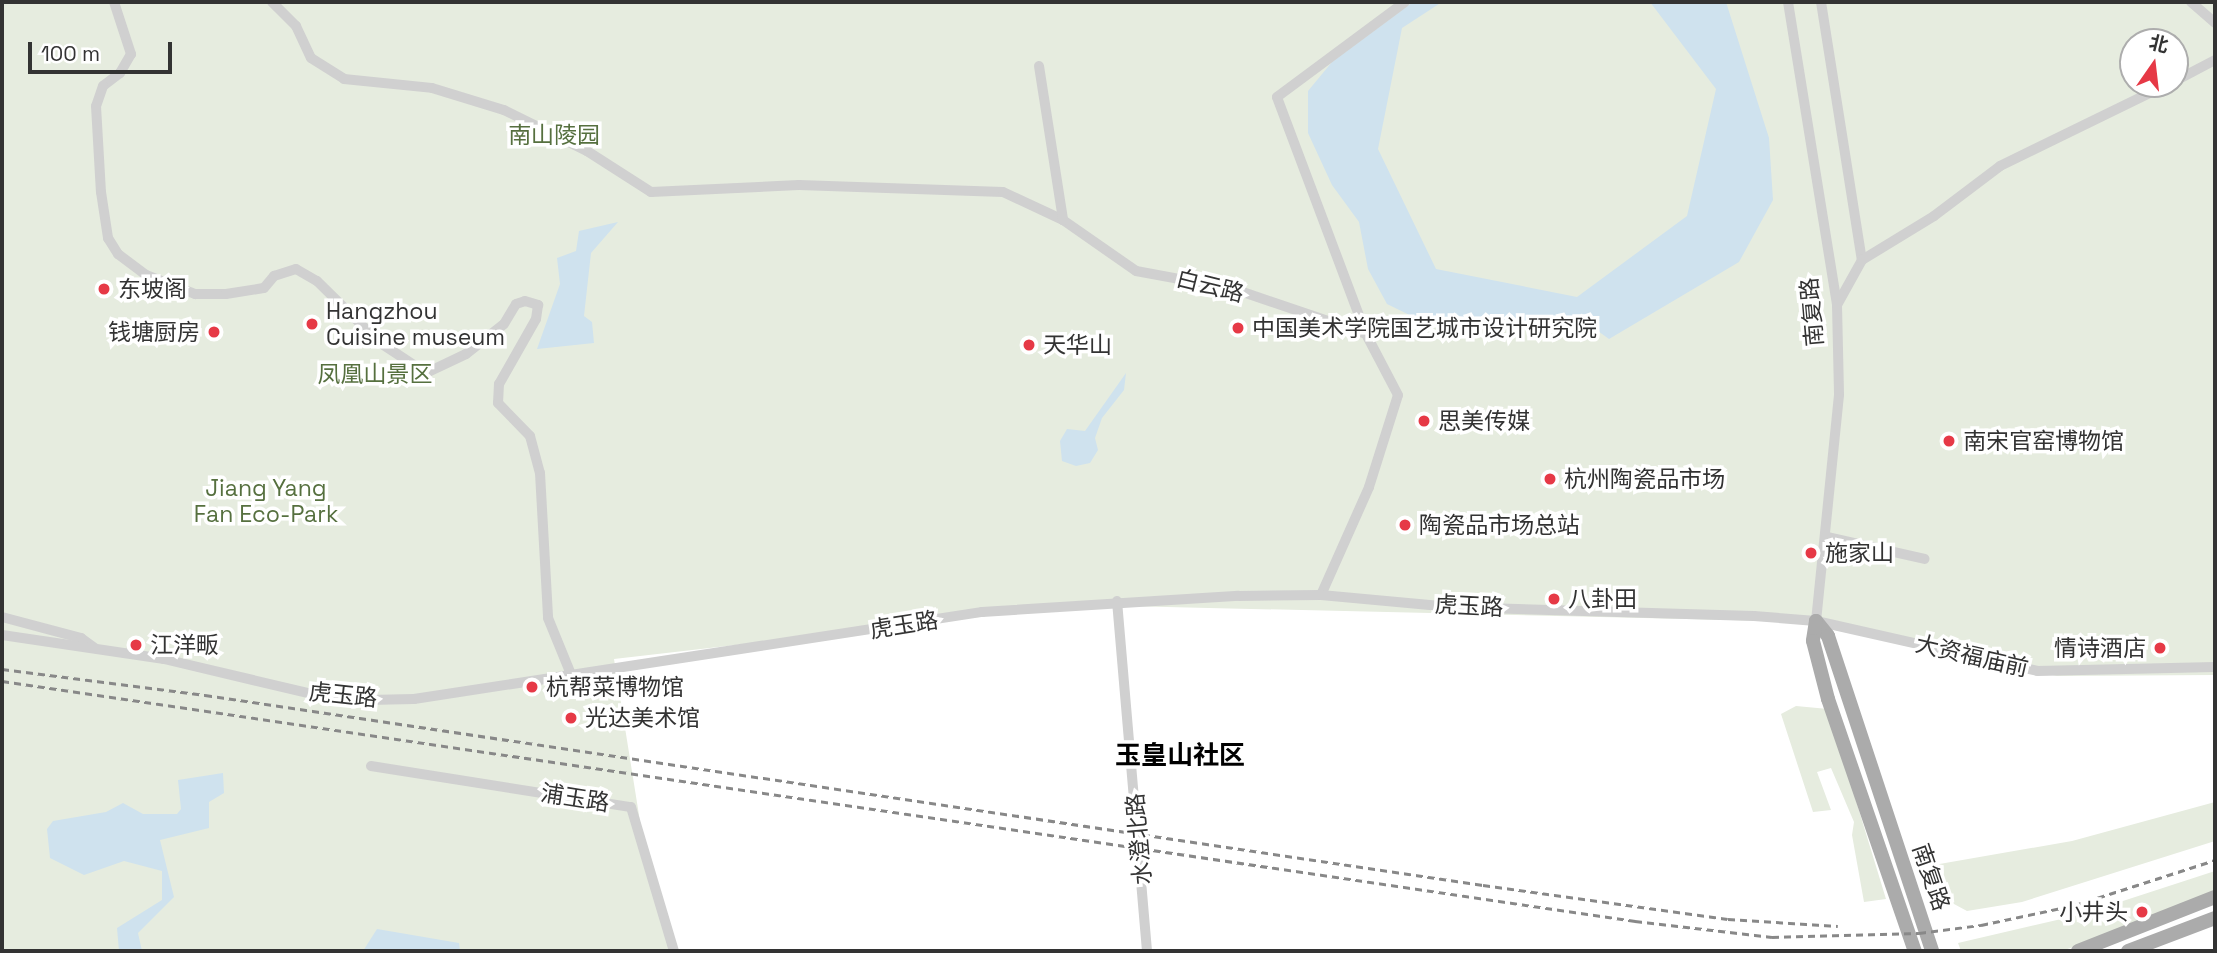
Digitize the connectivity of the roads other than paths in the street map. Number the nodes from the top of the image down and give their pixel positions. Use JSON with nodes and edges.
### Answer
{"nodes":[{"id":1,"x":114,"y":2,"type":"edge"},
{"id":2,"x":272,"y":2,"type":"edge"},
{"id":3,"x":1405,"y":2,"type":"edge"},
{"id":4,"x":1788,"y":2,"type":"edge"},
{"id":5,"x":1821,"y":2,"type":"edge"},
{"id":6,"x":2191,"y":2,"type":"edge"},
{"id":7,"x":2215,"y":23,"type":"edge"},
{"id":8,"x":2215,"y":60,"type":"edge"},
{"id":9,"x":1039,"y":66,"type":"dead end"},
{"id":10,"x":2189,"y":74,"type":"edge"},
{"id":11,"x":2139,"y":98,"type":"edge"},
{"id":12,"x":1063,"y":220,"type":"junction"},
{"id":13,"x":1862,"y":260,"type":"junction"},
{"id":14,"x":1838,"y":305,"type":"junction"},
{"id":15,"x":1366,"y":334,"type":"junction"},
{"id":16,"x":1827,"y":537,"type":"junction"},
{"id":17,"x":1925,"y":559,"type":"dead end"},
{"id":18,"x":1321,"y":595,"type":"junction"},
{"id":19,"x":1117,"y":601,"type":"junction"},
{"id":20,"x":2,"y":617,"type":"edge"},
{"id":21,"x":1816,"y":621,"type":"junction"},
{"id":22,"x":2,"y":635,"type":"edge"},
{"id":23,"x":97,"y":650,"type":"junction"},
{"id":24,"x":2215,"y":667,"type":"edge"},
{"id":25,"x":570,"y":672,"type":"junction"},
{"id":26,"x":371,"y":766,"type":"dead end"},
{"id":27,"x":2215,"y":897,"type":"edge"},
{"id":28,"x":2215,"y":918,"type":"edge"},
{"id":29,"x":674,"y":951,"type":"edge"},
{"id":30,"x":1147,"y":951,"type":"edge"},
{"id":31,"x":1915,"y":951,"type":"edge"},
{"id":32,"x":1932,"y":951,"type":"edge"},
{"id":33,"x":2078,"y":951,"type":"edge"},
{"id":34,"x":2128,"y":951,"type":"edge"}],
"edges":[{"from":1,"to":25,"type":"street"},
{"from":2,"to":12,"type":"street","name":"白云路"},
{"from":3,"to":15,"type":"street"},
{"from":4,"to":14,"type":"street","name":"南复路"},
{"from":5,"to":13,"type":"street"},
{"from":6,"to":7,"type":"street"},
{"from":8,"to":10,"type":"street"},
{"from":9,"to":12,"type":"street"},
{"from":11,"to":13,"type":"street"},
{"from":12,"to":15,"type":"street","name":"白云路"},
{"from":13,"to":14,"type":"street"},
{"from":14,"to":16,"type":"street","name":"南复路"},
{"from":15,"to":18,"type":"street"},
{"from":16,"to":17,"type":"street"},
{"from":16,"to":21,"type":"street","name":"南复路"},
{"from":18,"to":19,"type":"street","name":"虎玉路"},
{"from":18,"to":21,"type":"street","name":"虎玉路"},
{"from":19,"to":25,"type":"street","name":"虎玉路"},
{"from":19,"to":30,"type":"street","name":"水澄北路"},
{"from":20,"to":23,"type":"street"},
{"from":21,"to":24,"type":"street","name":"大资福庙前"},
{"from":21,"to":31,"type":"main road","name":"南复路"},
{"from":21,"to":32,"type":"main road","name":"南复路"},
{"from":22,"to":23,"type":"street","name":"虎玉路"},
{"from":23,"to":25,"type":"street","name":"虎玉路"},
{"from":26,"to":29,"type":"street","name":"浦玉路"},
{"from":27,"to":33,"type":"main road"},
{"from":28,"to":34,"type":"main road"}]}
